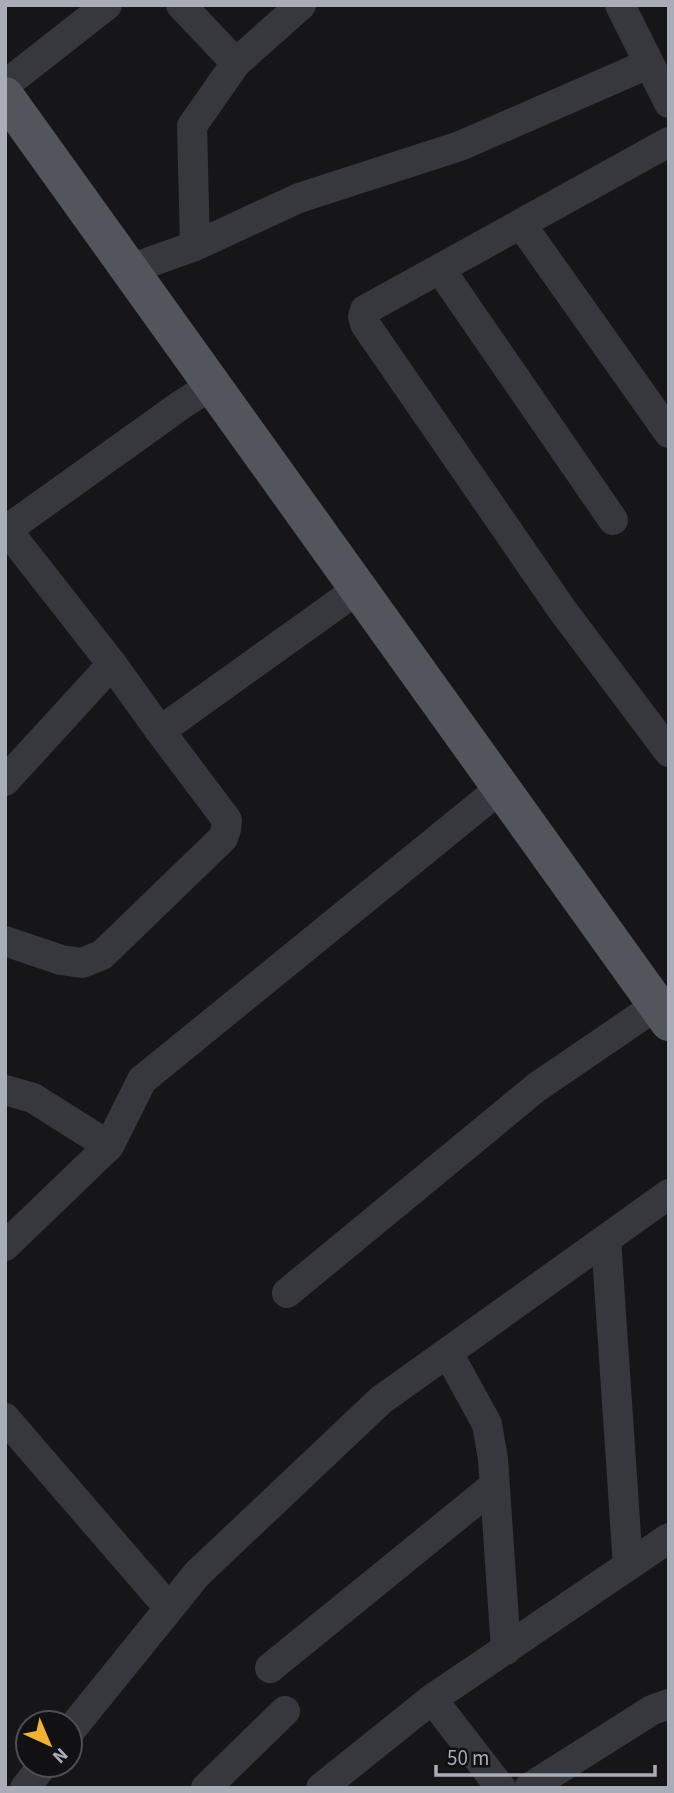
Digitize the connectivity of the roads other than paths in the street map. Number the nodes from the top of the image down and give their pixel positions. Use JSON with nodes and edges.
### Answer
{"nodes":[{"id":1,"x":107,"y":5,"type":"edge"},
{"id":2,"x":181,"y":5,"type":"edge"},
{"id":3,"x":301,"y":5,"type":"edge"},
{"id":4,"x":620,"y":5,"type":"edge"},
{"id":5,"x":236,"y":63,"type":"junction"},
{"id":6,"x":648,"y":64,"type":"junction"},
{"id":7,"x":5,"y":85,"type":"edge"},
{"id":8,"x":5,"y":96,"type":"edge"},
{"id":9,"x":669,"y":103,"type":"edge"},
{"id":10,"x":669,"y":142,"type":"edge"},
{"id":11,"x":521,"y":224,"type":"junction"},
{"id":12,"x":195,"y":246,"type":"junction"},
{"id":13,"x":130,"y":269,"type":"junction"},
{"id":14,"x":440,"y":269,"type":"junction"},
{"id":15,"x":212,"y":385,"type":"junction"},
{"id":16,"x":669,"y":433,"type":"edge"},
{"id":17,"x":613,"y":520,"type":"dead end"},
{"id":18,"x":6,"y":531,"type":"edge"},
{"id":19,"x":358,"y":589,"type":"junction"},
{"id":20,"x":111,"y":664,"type":"junction"},
{"id":21,"x":160,"y":731,"type":"junction"},
{"id":22,"x":669,"y":752,"type":"edge"},
{"id":23,"x":5,"y":780,"type":"edge"},
{"id":24,"x":501,"y":788,"type":"junction"},
{"id":25,"x":5,"y":941,"type":"edge"},
{"id":26,"x":663,"y":1014,"type":"edge"},
{"id":27,"x":5,"y":1090,"type":"edge"},
{"id":28,"x":109,"y":1146,"type":"junction"},
{"id":29,"x":669,"y":1194,"type":"edge"},
{"id":30,"x":606,"y":1239,"type":"junction"},
{"id":31,"x":5,"y":1246,"type":"edge"},
{"id":32,"x":287,"y":1293,"type":"dead end"},
{"id":33,"x":448,"y":1353,"type":"junction"},
{"id":34,"x":5,"y":1418,"type":"edge"},
{"id":35,"x":494,"y":1486,"type":"junction"},
{"id":36,"x":669,"y":1538,"type":"edge"},
{"id":37,"x":628,"y":1566,"type":"junction"},
{"id":38,"x":169,"y":1608,"type":"junction"},
{"id":39,"x":506,"y":1650,"type":"junction"},
{"id":40,"x":270,"y":1668,"type":"dead end"},
{"id":41,"x":432,"y":1699,"type":"junction"},
{"id":42,"x":669,"y":1704,"type":"edge"},
{"id":43,"x":285,"y":1711,"type":"dead end"},
{"id":44,"x":84,"y":1714,"type":"edge"},
{"id":45,"x":328,"y":1785,"type":"edge"},
{"id":46,"x":206,"y":1788,"type":"edge"},
{"id":47,"x":501,"y":1788,"type":"edge"},
{"id":48,"x":529,"y":1788,"type":"edge"}],
"edges":[{"from":1,"to":7,"type":"street"},
{"from":2,"to":5,"type":"street"},
{"from":3,"to":5,"type":"street"},
{"from":4,"to":6,"type":"street"},
{"from":5,"to":12,"type":"street"},
{"from":6,"to":9,"type":"street"},
{"from":6,"to":12,"type":"street"},
{"from":8,"to":13,"type":"main road"},
{"from":10,"to":11,"type":"street"},
{"from":11,"to":14,"type":"street"},
{"from":11,"to":16,"type":"street"},
{"from":12,"to":13,"type":"street"},
{"from":13,"to":15,"type":"main road"},
{"from":14,"to":17,"type":"street"},
{"from":14,"to":22,"type":"street"},
{"from":15,"to":18,"type":"street"},
{"from":15,"to":19,"type":"main road"},
{"from":18,"to":20,"type":"street"},
{"from":19,"to":21,"type":"street"},
{"from":19,"to":24,"type":"main road"},
{"from":20,"to":21,"type":"street"},
{"from":20,"to":23,"type":"street"},
{"from":21,"to":25,"type":"street"},
{"from":24,"to":26,"type":"main road"},
{"from":24,"to":28,"type":"street"},
{"from":26,"to":32,"type":"street"},
{"from":27,"to":28,"type":"street"},
{"from":28,"to":31,"type":"street"},
{"from":29,"to":30,"type":"street"},
{"from":30,"to":33,"type":"street"},
{"from":30,"to":37,"type":"street"},
{"from":33,"to":35,"type":"street"},
{"from":33,"to":38,"type":"street"},
{"from":34,"to":38,"type":"street"},
{"from":35,"to":39,"type":"street"},
{"from":35,"to":40,"type":"street"},
{"from":36,"to":37,"type":"street"},
{"from":37,"to":39,"type":"street"},
{"from":38,"to":44,"type":"street"},
{"from":39,"to":41,"type":"street"},
{"from":41,"to":45,"type":"street"},
{"from":41,"to":47,"type":"street"},
{"from":42,"to":48,"type":"street"},
{"from":43,"to":46,"type":"street"}]}
